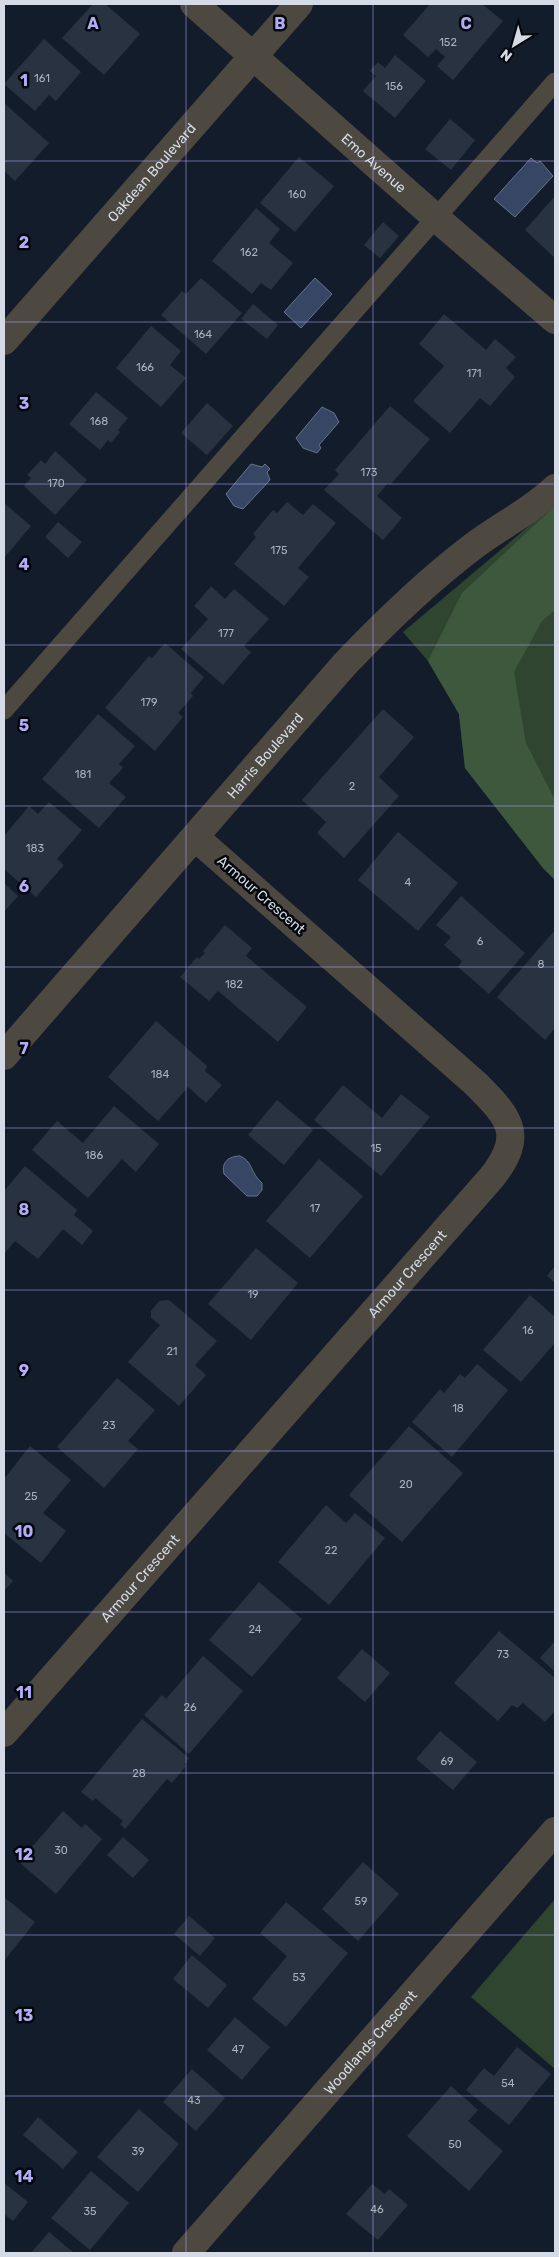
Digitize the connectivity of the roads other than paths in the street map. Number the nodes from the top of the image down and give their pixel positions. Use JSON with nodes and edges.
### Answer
{"nodes":[{"id":1,"x":194,"y":4,"type":"edge"},
{"id":2,"x":299,"y":4,"type":"edge"},
{"id":3,"x":254,"y":56,"type":"junction"},
{"id":4,"x":555,"y":82,"type":"edge"},
{"id":5,"x":435,"y":217,"type":"junction"},
{"id":6,"x":555,"y":320,"type":"edge"},
{"id":7,"x":4,"y":341,"type":"edge"},
{"id":8,"x":555,"y":488,"type":"edge"},
{"id":9,"x":4,"y":710,"type":"edge"},
{"id":10,"x":195,"y":837,"type":"junction"},
{"id":11,"x":4,"y":1056,"type":"edge"},
{"id":12,"x":4,"y":1733,"type":"edge"},
{"id":13,"x":555,"y":1831,"type":"edge"},
{"id":14,"x":186,"y":2253,"type":"edge"}],
"edges":[{"from":1,"to":3,"type":"street","name":"Emo Avenue"},
{"from":2,"to":3,"type":"street","name":"Oakdean Boulevard"},
{"from":3,"to":5,"type":"street","name":"Emo Avenue"},
{"from":3,"to":7,"type":"street","name":"Oakdean Boulevard"},
{"from":4,"to":5,"type":"lane"},
{"from":5,"to":6,"type":"street","name":"Emo Avenue"},
{"from":5,"to":9,"type":"lane"},
{"from":8,"to":10,"type":"street","name":"Harris Boulevard"},
{"from":10,"to":11,"type":"street","name":"Harris Boulevard"},
{"from":10,"to":12,"type":"street","name":"Armour Crescent"},
{"from":13,"to":14,"type":"street","name":"Woodlands Crescent"}]}
